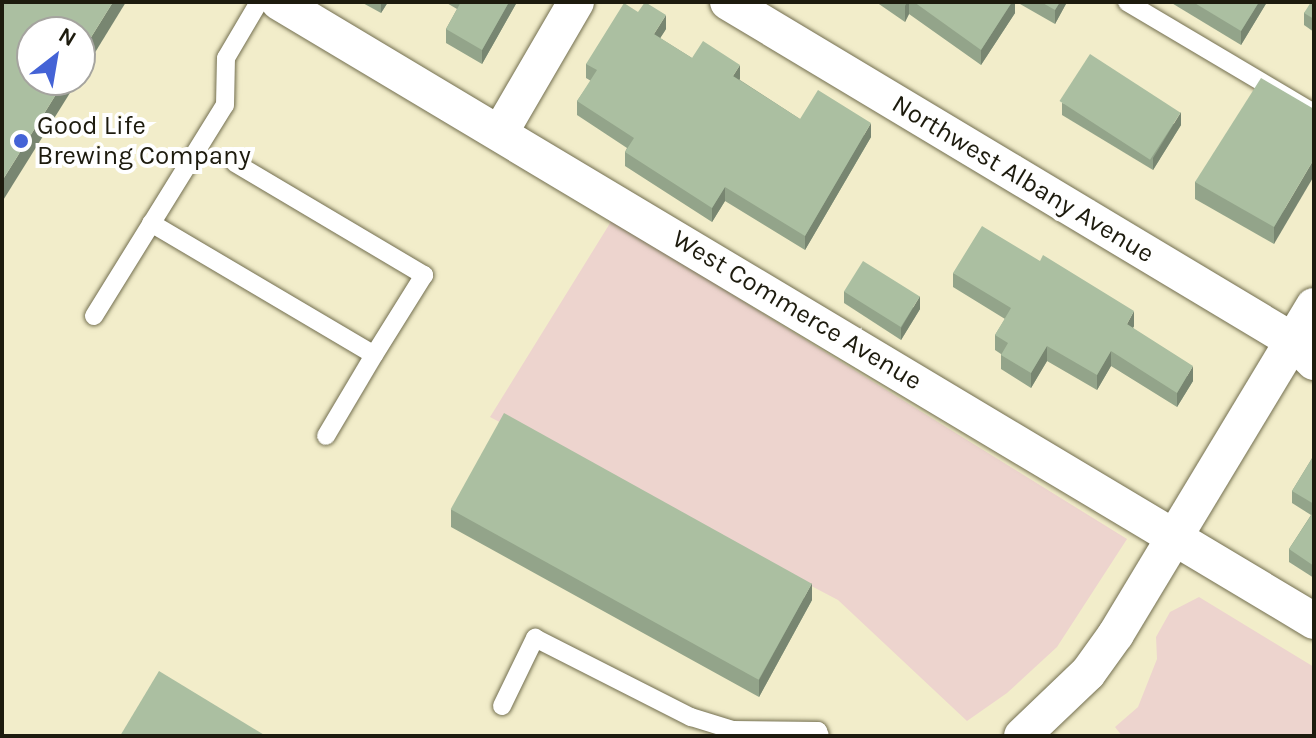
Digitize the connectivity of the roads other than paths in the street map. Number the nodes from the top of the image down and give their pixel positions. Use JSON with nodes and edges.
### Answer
{"nodes":[{"id":1,"x":259,"y":2,"type":"edge"},
{"id":2,"x":279,"y":2,"type":"edge"},
{"id":3,"x":576,"y":2,"type":"edge"},
{"id":4,"x":728,"y":2,"type":"edge"},
{"id":5,"x":1127,"y":2,"type":"edge"},
{"id":6,"x":1314,"y":113,"type":"edge"},
{"id":7,"x":501,"y":131,"type":"junction"},
{"id":8,"x":235,"y":163,"type":"dead end"},
{"id":9,"x":151,"y":223,"type":"junction"},
{"id":10,"x":1314,"y":306,"type":"edge"},
{"id":11,"x":94,"y":316,"type":"dead end"},
{"id":12,"x":1303,"y":351,"type":"edge"},
{"id":13,"x":374,"y":355,"type":"junction"},
{"id":14,"x":326,"y":436,"type":"dead end"},
{"id":15,"x":1172,"y":537,"type":"junction"},
{"id":16,"x":1314,"y":621,"type":"edge"},
{"id":17,"x":502,"y":706,"type":"dead end"},
{"id":18,"x":820,"y":736,"type":"edge"},
{"id":19,"x":1022,"y":736,"type":"edge"}],
"edges":[{"from":1,"to":9,"type":"lane"},
{"from":2,"to":7,"type":"street","name":"West Commerce Avenue"},
{"from":3,"to":7,"type":"street"},
{"from":4,"to":12,"type":"street","name":"Northwest Albany Avenue"},
{"from":5,"to":6,"type":"lane"},
{"from":7,"to":15,"type":"street","name":"West Commerce Avenue"},
{"from":8,"to":13,"type":"lane"},
{"from":9,"to":11,"type":"lane"},
{"from":9,"to":13,"type":"lane"},
{"from":10,"to":12,"type":"street"},
{"from":12,"to":15,"type":"street"},
{"from":13,"to":14,"type":"lane"},
{"from":15,"to":16,"type":"street","name":"West Commerce Avenue"},
{"from":15,"to":19,"type":"street"},
{"from":17,"to":18,"type":"lane"}]}
